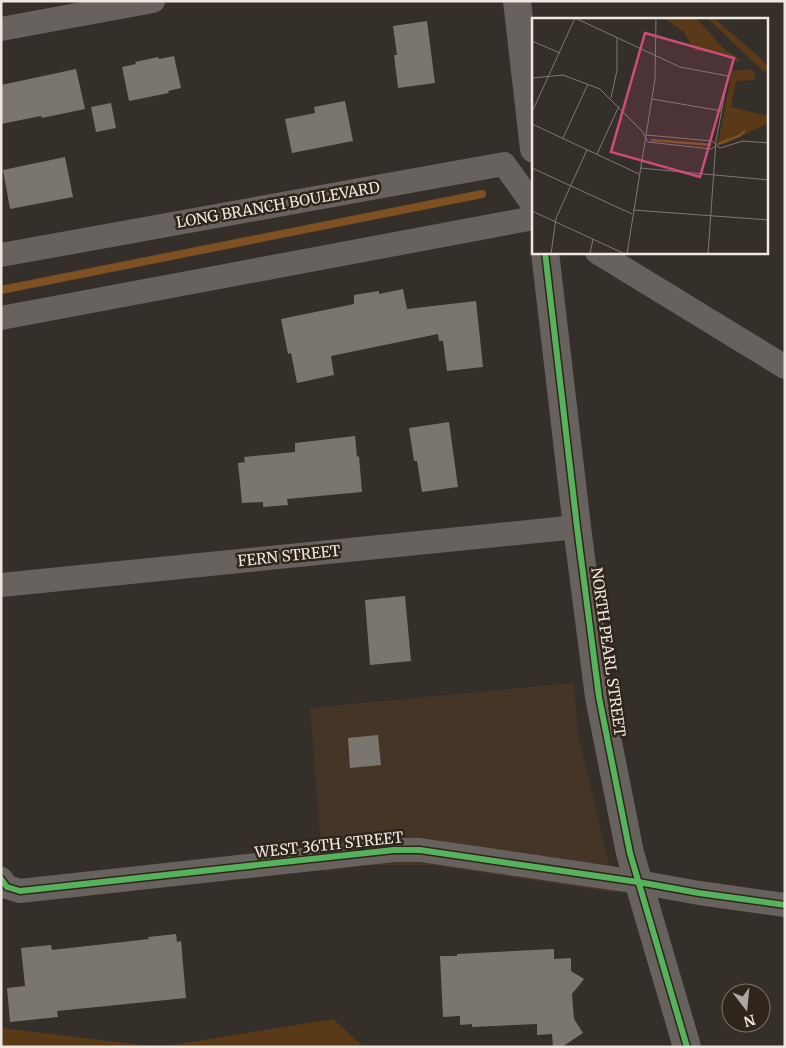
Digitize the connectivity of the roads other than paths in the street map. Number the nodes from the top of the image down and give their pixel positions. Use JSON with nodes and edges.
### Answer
{"nodes":[{"id":1,"x":153,"y":1,"type":"edge"},
{"id":2,"x":517,"y":1,"type":"edge"},
{"id":3,"x":1,"y":29,"type":"edge"},
{"id":4,"x":532,"y":132,"type":"edge"},
{"id":5,"x":532,"y":203,"type":"edge"},
{"id":6,"x":532,"y":218,"type":"edge"},
{"id":7,"x":545,"y":254,"type":"edge"},
{"id":8,"x":600,"y":254,"type":"edge"},
{"id":9,"x":1,"y":255,"type":"edge"},
{"id":10,"x":1,"y":318,"type":"edge"},
{"id":11,"x":785,"y":367,"type":"edge"},
{"id":12,"x":577,"y":527,"type":"junction"},
{"id":13,"x":1,"y":585,"type":"edge"},
{"id":14,"x":638,"y":882,"type":"junction"},
{"id":15,"x":11,"y":885,"type":"edge"},
{"id":16,"x":785,"y":905,"type":"edge"},
{"id":17,"x":687,"y":1047,"type":"edge"}],
"edges":[{"from":1,"to":3,"type":"street"},
{"from":2,"to":4,"type":"street"},
{"from":5,"to":9,"type":"street","name":"LONG BRANCH BOULEVARD"},
{"from":6,"to":10,"type":"street"},
{"from":7,"to":12,"type":"street","name":"NORTH PEARL STREET"},
{"from":8,"to":11,"type":"street"},
{"from":12,"to":13,"type":"street","name":"FERN STREET"},
{"from":12,"to":14,"type":"street","name":"NORTH PEARL STREET"},
{"from":14,"to":15,"type":"street","name":"WEST 36TH STREET"},
{"from":14,"to":16,"type":"street","name":"WEST 36TH STREET"},
{"from":14,"to":17,"type":"street","name":"NORTH PEARL STREET"}]}
